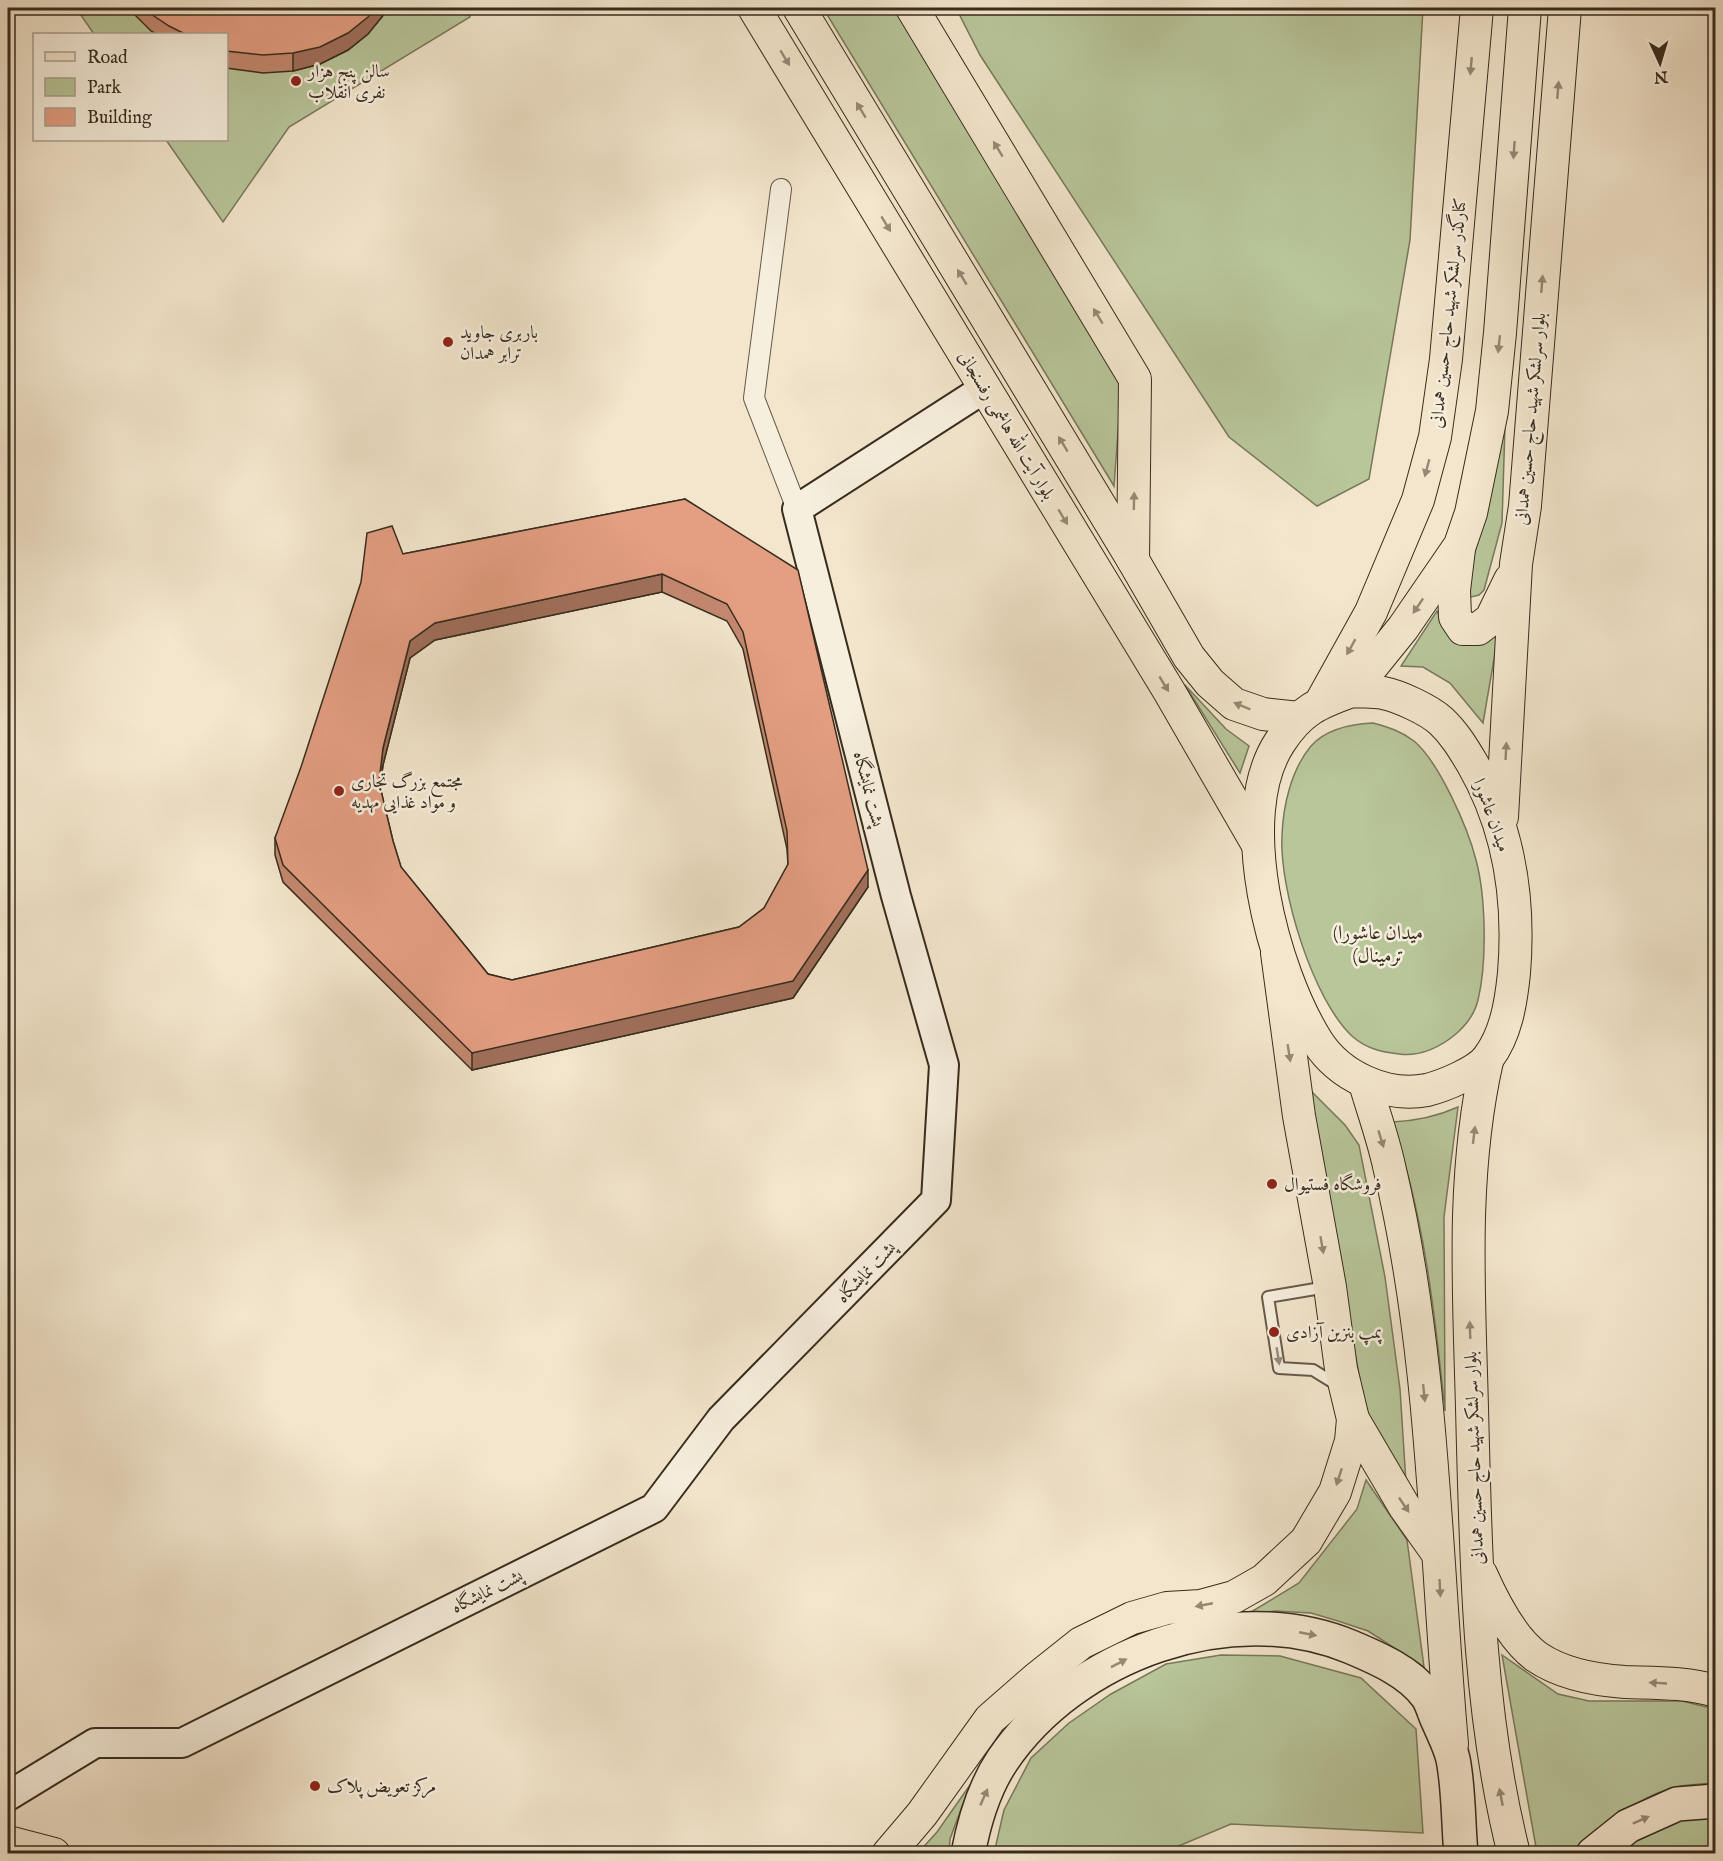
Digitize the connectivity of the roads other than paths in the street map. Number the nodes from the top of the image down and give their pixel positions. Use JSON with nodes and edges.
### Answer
{"nodes":[{"id":1,"x":754,"y":8,"type":"edge"},
{"id":2,"x":799,"y":8,"type":"edge"},
{"id":3,"x":912,"y":8,"type":"edge"},
{"id":4,"x":1477,"y":8,"type":"edge"},
{"id":5,"x":1526,"y":8,"type":"edge"},
{"id":6,"x":1565,"y":8,"type":"edge"},
{"id":7,"x":781,"y":189,"type":"dead end"},
{"id":8,"x":1017,"y":368,"type":"junction"},
{"id":9,"x":985,"y":388,"type":"junction"},
{"id":10,"x":797,"y":509,"type":"junction"},
{"id":11,"x":1460,"y":545,"type":"junction"},
{"id":12,"x":1133,"y":560,"type":"junction"},
{"id":13,"x":1516,"y":564,"type":"junction"},
{"id":14,"x":1352,"y":692,"type":"junction"},
{"id":15,"x":1310,"y":710,"type":"junction"},
{"id":16,"x":1501,"y":830,"type":"junction"},
{"id":17,"x":1258,"y":844,"type":"junction"},
{"id":18,"x":1277,"y":953,"type":"junction"},
{"id":19,"x":1487,"y":1061,"type":"junction"},
{"id":20,"x":1365,"y":1083,"type":"junction"},
{"id":21,"x":1330,"y":1287,"type":"junction"},
{"id":22,"x":1349,"y":1404,"type":"junction"},
{"id":23,"x":1438,"y":1554,"type":"junction"},
{"id":24,"x":1477,"y":1562,"type":"junction"},
{"id":25,"x":1716,"y":1690,"type":"edge"},
{"id":26,"x":1453,"y":1757,"type":"junction"},
{"id":27,"x":8,"y":1796,"type":"edge"},
{"id":28,"x":1716,"y":1801,"type":"edge"},
{"id":29,"x":8,"y":1842,"type":"edge"},
{"id":30,"x":54,"y":1854,"type":"edge"},
{"id":31,"x":888,"y":1854,"type":"edge"},
{"id":32,"x":968,"y":1854,"type":"edge"},
{"id":33,"x":1461,"y":1854,"type":"edge"},
{"id":34,"x":1514,"y":1854,"type":"edge"},
{"id":35,"x":1593,"y":1854,"type":"edge"}],
"edges":[{"from":1,"to":9,"type":"main road","name":"بلوار آیت الله هاشمی رفسنجانی","one_way":true},
{"from":8,"to":2,"type":"main road","one_way":true},
{"from":12,"to":3,"type":"main road","one_way":true},
{"from":4,"to":15,"type":"main road","name":"کنارگذر سرلشکر شهید حاج حسین همدانی","one_way":true},
{"from":5,"to":11,"type":"main road","name":"بلوار سرلشکر شهید حاج حسین همدانی","one_way":true},
{"from":13,"to":6,"type":"main road","name":"بلوار سرلشکر شهید حاج حسین همدانی","one_way":true},
{"from":7,"to":10,"type":"street"},
{"from":8,"to":9,"type":"main road"},
{"from":12,"to":8,"type":"main road","one_way":true},
{"from":9,"to":10,"type":"street"},
{"from":9,"to":17,"type":"main road","name":"بلوار آیت الله هاشمی رفسنجانی","one_way":true},
{"from":10,"to":27,"type":"street","name":"پشت نمایشگاه"},
{"from":11,"to":13,"type":"main road"},
{"from":11,"to":14,"type":"main road","name":"بلوار سرلشکر شهید حاج حسین همدانی","one_way":true},
{"from":15,"to":12,"type":"main road","one_way":true},
{"from":16,"to":13,"type":"main road","name":"بلوار سرلشکر شهید حاج حسین همدانی","one_way":true},
{"from":14,"to":15,"type":"main road","name":"میدان عاشورا"},
{"from":14,"to":16,"type":"main road","name":"میدان عاشورا"},
{"from":15,"to":17,"type":"main road"},
{"from":16,"to":19,"type":"main road","name":"میدان عاشورا"},
{"from":17,"to":18,"type":"main road"},
{"from":18,"to":20,"type":"main road"},
{"from":18,"to":21,"type":"main road","one_way":true},
{"from":19,"to":20,"type":"main road"},
{"from":24,"to":19,"type":"main road","name":"بلوار سرلشکر شهید حاج حسین همدانی","one_way":true},
{"from":20,"to":23,"type":"main road","one_way":true},
{"from":21,"to":22,"type":"main road"},
{"from":21,"to":22,"type":"lane","one_way":true},
{"from":22,"to":23,"type":"main road","one_way":true},
{"from":22,"to":31,"type":"main road","one_way":true},
{"from":23,"to":26,"type":"main road","one_way":true},
{"from":25,"to":24,"type":"main road","one_way":true},
{"from":34,"to":24,"type":"main road","name":"بلوار سرلشکر شهید حاج حسین همدانی","one_way":true},
{"from":32,"to":26,"type":"highway","one_way":true},
{"from":26,"to":33,"type":"highway"},
{"from":35,"to":28,"type":"highway","one_way":true},
{"from":29,"to":30,"type":"main road"}]}
